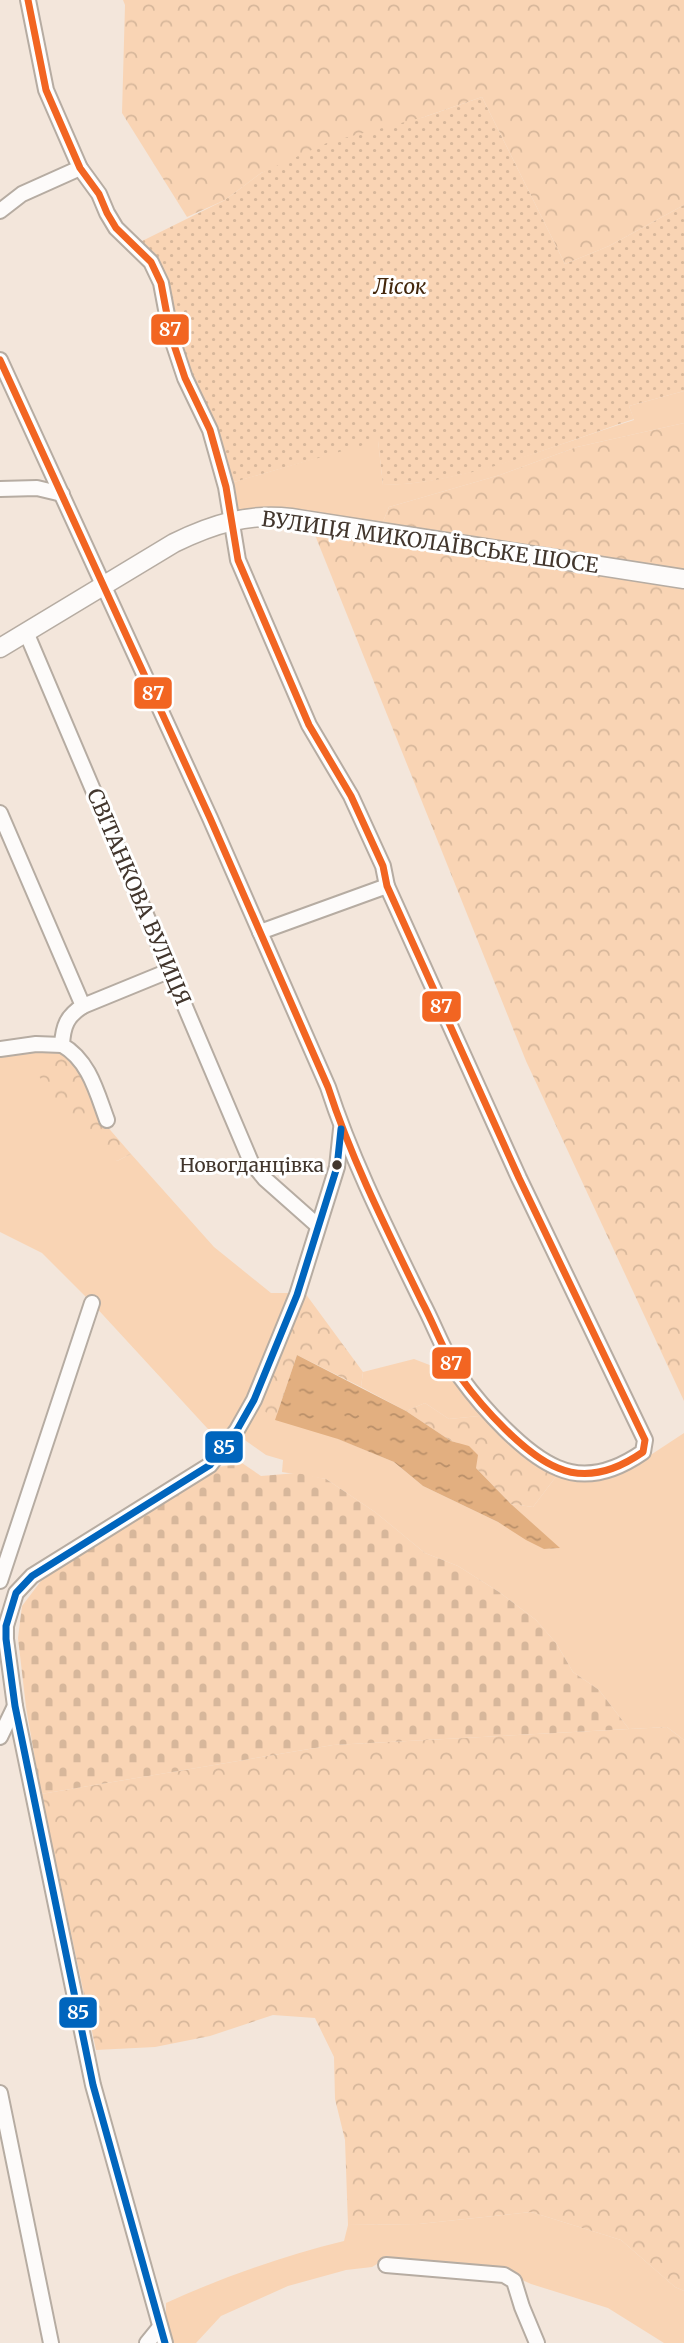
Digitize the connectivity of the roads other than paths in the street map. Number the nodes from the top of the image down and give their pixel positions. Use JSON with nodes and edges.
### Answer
{"nodes":[{"id":1,"x":29,"y":0,"type":"edge"},
{"id":2,"x":80,"y":168,"type":"junction"},
{"id":3,"x":0,"y":211,"type":"edge"},
{"id":4,"x":0,"y":360,"type":"edge"},
{"id":5,"x":0,"y":489,"type":"edge"},
{"id":6,"x":62,"y":494,"type":"junction"},
{"id":7,"x":231,"y":520,"type":"junction"},
{"id":8,"x":684,"y":579,"type":"edge"},
{"id":9,"x":105,"y":585,"type":"junction"},
{"id":10,"x":26,"y":632,"type":"junction"},
{"id":11,"x":0,"y":648,"type":"edge"},
{"id":12,"x":0,"y":813,"type":"edge"},
{"id":13,"x":387,"y":886,"type":"junction"},
{"id":14,"x":260,"y":932,"type":"junction"},
{"id":15,"x":171,"y":970,"type":"junction"},
{"id":16,"x":83,"y":1006,"type":"junction"},
{"id":17,"x":62,"y":1045,"type":"junction"},
{"id":18,"x":0,"y":1049,"type":"edge"},
{"id":19,"x":107,"y":1120,"type":"dead end"},
{"id":20,"x":341,"y":1129,"type":"junction"},
{"id":21,"x":318,"y":1226,"type":"junction"},
{"id":22,"x":92,"y":1303,"type":"dead end"},
{"id":23,"x":0,"y":1581,"type":"edge"},
{"id":24,"x":3,"y":1638,"type":"edge"},
{"id":25,"x":15,"y":1706,"type":"junction"},
{"id":26,"x":0,"y":1713,"type":"edge"},
{"id":27,"x":0,"y":1737,"type":"edge"},
{"id":28,"x":0,"y":2093,"type":"edge"},
{"id":29,"x":386,"y":2265,"type":"dead end"},
{"id":30,"x":160,"y":2327,"type":"junction"},
{"id":31,"x":51,"y":2343,"type":"edge"},
{"id":32,"x":147,"y":2343,"type":"edge"},
{"id":33,"x":165,"y":2343,"type":"edge"},
{"id":34,"x":537,"y":2343,"type":"edge"}],
"edges":[{"from":1,"to":2,"type":"street"},
{"from":2,"to":3,"type":"street"},
{"from":2,"to":7,"type":"street"},
{"from":4,"to":6,"type":"street"},
{"from":5,"to":6,"type":"street"},
{"from":6,"to":9,"type":"street"},
{"from":7,"to":8,"type":"main road","name":"ВУЛИЦЯ МИКОЛАЇВСЬКЕ ШОСЕ"},
{"from":7,"to":9,"type":"main road","name":"ВУЛИЦЯ МИКОЛАЇВСЬКЕ ШОСЕ"},
{"from":7,"to":13,"type":"street"},
{"from":9,"to":10,"type":"main road","name":"ВУЛИЦЯ МИКОЛАЇВСЬКЕ ШОСЕ"},
{"from":9,"to":14,"type":"street"},
{"from":10,"to":11,"type":"main road","name":"ВУЛИЦЯ МИКОЛАЇВСЬКЕ ШОСЕ"},
{"from":10,"to":15,"type":"street","name":"СВІТАНКОВА ВУЛИЦЯ"},
{"from":12,"to":16,"type":"street"},
{"from":13,"to":14,"type":"street"},
{"from":13,"to":20,"type":"street"},
{"from":14,"to":20,"type":"street"},
{"from":15,"to":16,"type":"street"},
{"from":15,"to":21,"type":"street","name":"СВІТАНКОВА ВУЛИЦЯ"},
{"from":16,"to":17,"type":"street"},
{"from":17,"to":18,"type":"street"},
{"from":17,"to":19,"type":"street"},
{"from":20,"to":21,"type":"street"},
{"from":21,"to":24,"type":"street"},
{"from":22,"to":23,"type":"street"},
{"from":24,"to":25,"type":"street"},
{"from":25,"to":26,"type":"street"},
{"from":25,"to":27,"type":"street"},
{"from":25,"to":30,"type":"street"},
{"from":28,"to":31,"type":"street"},
{"from":29,"to":34,"type":"street"},
{"from":30,"to":32,"type":"street"},
{"from":30,"to":33,"type":"street"}]}
